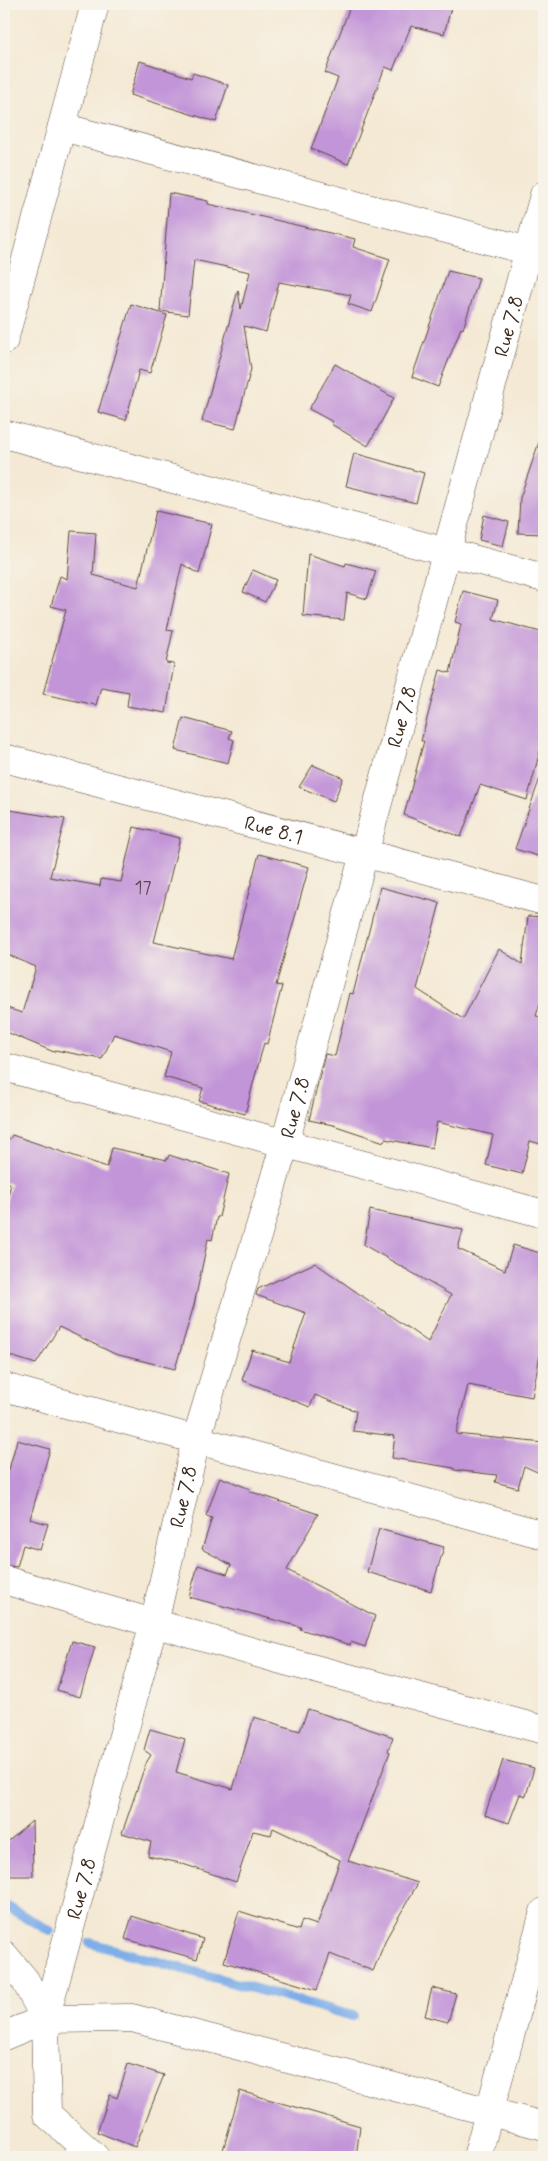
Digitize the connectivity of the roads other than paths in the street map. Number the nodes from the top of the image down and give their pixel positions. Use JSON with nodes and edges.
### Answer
{"nodes":[{"id":1,"x":95,"y":4,"type":"edge"},
{"id":2,"x":62,"y":127,"type":"junction"},
{"id":3,"x":544,"y":196,"type":"edge"},
{"id":4,"x":537,"y":253,"type":"edge"},
{"id":5,"x":4,"y":340,"type":"edge"},
{"id":6,"x":4,"y":434,"type":"edge"},
{"id":7,"x":446,"y":552,"type":"junction"},
{"id":8,"x":544,"y":578,"type":"edge"},
{"id":9,"x":4,"y":758,"type":"edge"},
{"id":10,"x":364,"y":853,"type":"junction"},
{"id":11,"x":544,"y":901,"type":"edge"},
{"id":12,"x":4,"y":1067,"type":"edge"},
{"id":13,"x":285,"y":1143,"type":"junction"},
{"id":14,"x":544,"y":1214,"type":"edge"},
{"id":15,"x":4,"y":1387,"type":"edge"},
{"id":16,"x":196,"y":1440,"type":"junction"},
{"id":17,"x":544,"y":1535,"type":"edge"},
{"id":18,"x":4,"y":1580,"type":"edge"},
{"id":19,"x":154,"y":1623,"type":"junction"},
{"id":20,"x":544,"y":1730,"type":"edge"},
{"id":21,"x":544,"y":1912,"type":"edge"},
{"id":22,"x":4,"y":1955,"type":"edge"},
{"id":23,"x":45,"y":2018,"type":"junction"},
{"id":24,"x":4,"y":2036,"type":"edge"},
{"id":25,"x":490,"y":2112,"type":"junction"},
{"id":26,"x":544,"y":2126,"type":"edge"},
{"id":27,"x":95,"y":2157,"type":"edge"},
{"id":28,"x":477,"y":2157,"type":"edge"}],
"edges":[{"from":1,"to":2,"type":"street"},
{"from":2,"to":4,"type":"street"},
{"from":2,"to":5,"type":"street"},
{"from":3,"to":4,"type":"street","name":"Rue 7.8"},
{"from":4,"to":7,"type":"street","name":"Rue 7.8"},
{"from":6,"to":7,"type":"street"},
{"from":7,"to":8,"type":"street"},
{"from":7,"to":10,"type":"street","name":"Rue 7.8"},
{"from":9,"to":10,"type":"street","name":"Rue 8.1"},
{"from":10,"to":11,"type":"street","name":"Rue 8.1"},
{"from":10,"to":13,"type":"street","name":"Rue 7.8"},
{"from":12,"to":13,"type":"street"},
{"from":13,"to":14,"type":"street"},
{"from":13,"to":16,"type":"street","name":"Rue 7.8"},
{"from":15,"to":16,"type":"street"},
{"from":16,"to":17,"type":"street"},
{"from":16,"to":19,"type":"street","name":"Rue 7.8"},
{"from":18,"to":19,"type":"street"},
{"from":19,"to":20,"type":"street"},
{"from":19,"to":23,"type":"street","name":"Rue 7.8"},
{"from":21,"to":25,"type":"street"},
{"from":22,"to":23,"type":"street"},
{"from":23,"to":24,"type":"street"},
{"from":23,"to":25,"type":"street"},
{"from":23,"to":27,"type":"street"},
{"from":25,"to":26,"type":"street"},
{"from":25,"to":28,"type":"street"}]}
